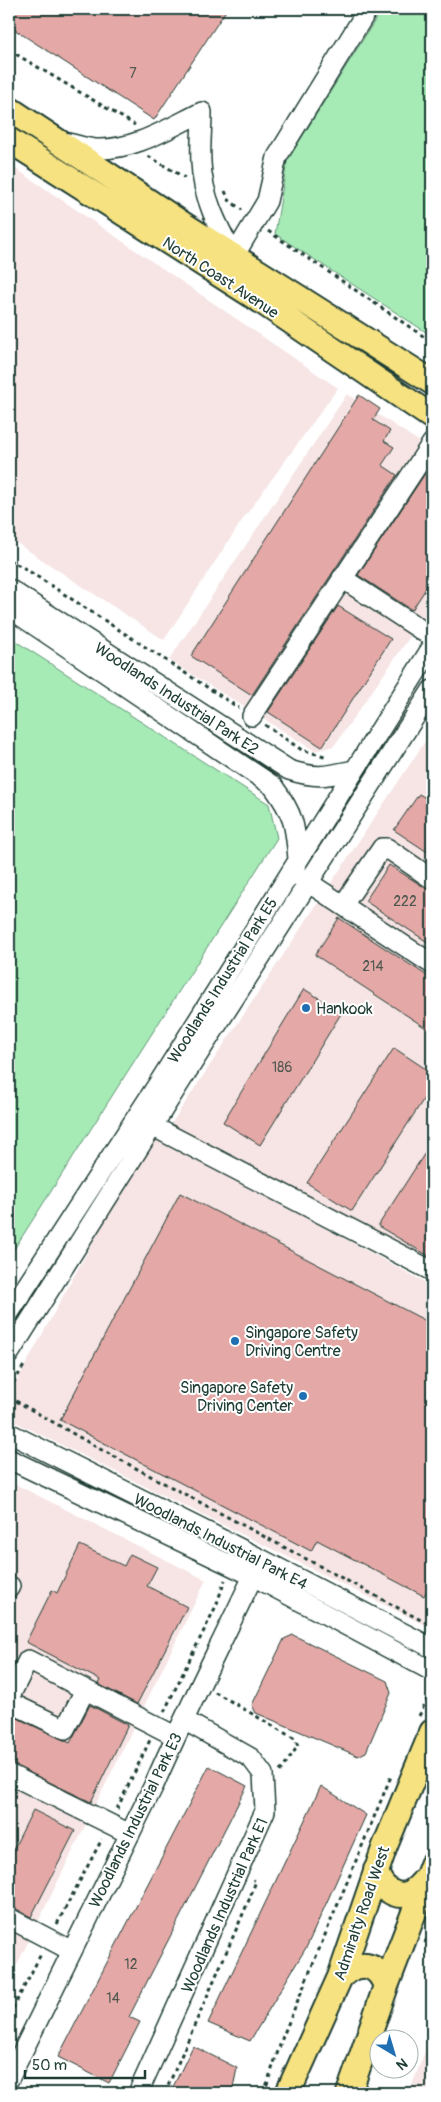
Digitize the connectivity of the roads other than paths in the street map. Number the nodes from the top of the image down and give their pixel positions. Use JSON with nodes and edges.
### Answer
{"nodes":[{"id":1,"x":368,"y":9,"type":"edge"},
{"id":2,"x":9,"y":110,"type":"edge"},
{"id":3,"x":9,"y":140,"type":"edge"},
{"id":4,"x":55,"y":140,"type":"junction"},
{"id":5,"x":234,"y":256,"type":"junction"},
{"id":6,"x":432,"y":382,"type":"edge"},
{"id":7,"x":432,"y":417,"type":"edge"},
{"id":8,"x":432,"y":443,"type":"edge"},
{"id":9,"x":342,"y":578,"type":"junction"},
{"id":10,"x":9,"y":589,"type":"edge"},
{"id":11,"x":9,"y":608,"type":"edge"},
{"id":12,"x":432,"y":637,"type":"edge"},
{"id":13,"x":432,"y":647,"type":"edge"},
{"id":14,"x":405,"y":689,"type":"junction"},
{"id":15,"x":428,"y":696,"type":"edge"},
{"id":16,"x":252,"y":716,"type":"road end"},
{"id":17,"x":354,"y":770,"type":"junction"},
{"id":18,"x":294,"y":865,"type":"junction"},
{"id":19,"x":432,"y":878,"type":"edge"},
{"id":20,"x":310,"y":883,"type":"junction"},
{"id":21,"x":344,"y":905,"type":"junction"},
{"id":22,"x":432,"y":964,"type":"edge"},
{"id":23,"x":154,"y":1127,"type":"junction"},
{"id":24,"x":432,"y":1271,"type":"edge"},
{"id":25,"x":9,"y":1313,"type":"edge"},
{"id":26,"x":9,"y":1354,"type":"edge"},
{"id":27,"x":10,"y":1437,"type":"edge"},
{"id":28,"x":9,"y":1459,"type":"edge"},
{"id":29,"x":114,"y":1486,"type":"junction"},
{"id":30,"x":104,"y":1505,"type":"junction"},
{"id":31,"x":182,"y":1521,"type":"junction"},
{"id":32,"x":174,"y":1538,"type":"junction"},
{"id":33,"x":257,"y":1568,"type":"junction"},
{"id":34,"x":432,"y":1648,"type":"edge"},
{"id":35,"x":432,"y":1671,"type":"edge"},
{"id":36,"x":85,"y":1690,"type":"junction"},
{"id":37,"x":9,"y":1700,"type":"edge"},
{"id":38,"x":180,"y":1728,"type":"junction"},
{"id":39,"x":424,"y":1728,"type":"edge"},
{"id":40,"x":9,"y":1774,"type":"edge"},
{"id":41,"x":130,"y":1834,"type":"junction"},
{"id":42,"x":376,"y":1870,"type":"junction"},
{"id":43,"x":430,"y":1870,"type":"edge"},
{"id":44,"x":9,"y":1918,"type":"edge"},
{"id":45,"x":72,"y":1951,"type":"junction"},
{"id":46,"x":340,"y":1977,"type":"junction"},
{"id":47,"x":386,"y":1986,"type":"junction"},
{"id":48,"x":9,"y":2079,"type":"edge"},
{"id":49,"x":138,"y":2093,"type":"edge"},
{"id":50,"x":288,"y":2093,"type":"edge"},
{"id":51,"x":349,"y":2093,"type":"edge"}],
"edges":[{"from":1,"to":5,"type":"street"},
{"from":2,"to":4,"type":"main road","name":"North Coast Avenue"},
{"from":3,"to":7,"type":"main road","name":"North Coast Avenue"},
{"from":4,"to":5,"type":"main road","name":"North Coast Avenue"},
{"from":4,"to":5,"type":"street"},
{"from":5,"to":6,"type":"main road","name":"North Coast Avenue"},
{"from":8,"to":9,"type":"street"},
{"from":9,"to":12,"type":"street"},
{"from":9,"to":16,"type":"street"},
{"from":10,"to":17,"type":"street","name":"Woodlands Industrial Park E2"},
{"from":11,"to":18,"type":"street","name":"Woodlands Industrial Park E2"},
{"from":13,"to":14,"type":"street","name":"Woodlands Industrial Park E5"},
{"from":14,"to":15,"type":"street"},
{"from":14,"to":17,"type":"street","name":"Woodlands Industrial Park E5"},
{"from":15,"to":20,"type":"street","name":"Woodlands Industrial Park E5"},
{"from":17,"to":18,"type":"street","name":"Woodlands Industrial Park E5"},
{"from":18,"to":20,"type":"street"},
{"from":18,"to":25,"type":"street","name":"Woodlands Industrial Park E5"},
{"from":19,"to":21,"type":"street"},
{"from":20,"to":21,"type":"street"},
{"from":20,"to":23,"type":"street","name":"Woodlands Industrial Park E5"},
{"from":21,"to":22,"type":"street"},
{"from":23,"to":24,"type":"street"},
{"from":23,"to":26,"type":"street","name":"Woodlands Industrial Park E5"},
{"from":27,"to":29,"type":"street","name":"Woodlands Industrial Park E4"},
{"from":28,"to":30,"type":"street","name":"Woodlands Industrial Park E4"},
{"from":29,"to":30,"type":"street"},
{"from":29,"to":31,"type":"street","name":"Woodlands Industrial Park E4"},
{"from":30,"to":32,"type":"street","name":"Woodlands Industrial Park E4"},
{"from":31,"to":32,"type":"street"},
{"from":31,"to":33,"type":"street","name":"Woodlands Industrial Park E4"},
{"from":32,"to":33,"type":"street","name":"Woodlands Industrial Park E4"},
{"from":33,"to":34,"type":"street","name":"Woodlands Industrial Park E4"},
{"from":33,"to":35,"type":"street","name":"Woodlands Industrial Park E4"},
{"from":33,"to":38,"type":"street","name":"Woodlands Industrial Park E3"},
{"from":36,"to":37,"type":"street"},
{"from":36,"to":37,"type":"street","name":"Woodlands Industrial Park E1"},
{"from":36,"to":38,"type":"street","name":"Woodlands Industrial Park E1"},
{"from":38,"to":41,"type":"street","name":"Woodlands Industrial Park E3"},
{"from":38,"to":49,"type":"street","name":"Woodlands Industrial Park E1"},
{"from":39,"to":42,"type":"main road","name":"Admiralty Road West"},
{"from":40,"to":41,"type":"street"},
{"from":41,"to":45,"type":"street","name":"Woodlands Industrial Park E3"},
{"from":42,"to":43,"type":"main road"},
{"from":42,"to":46,"type":"main road","name":"Admiralty Road West"},
{"from":43,"to":47,"type":"main road"},
{"from":44,"to":45,"type":"street"},
{"from":45,"to":48,"type":"street","name":"Woodlands Industrial Park E3"},
{"from":46,"to":47,"type":"main road"},
{"from":46,"to":50,"type":"main road","name":"Admiralty Road West"},
{"from":47,"to":51,"type":"main road"}]}
